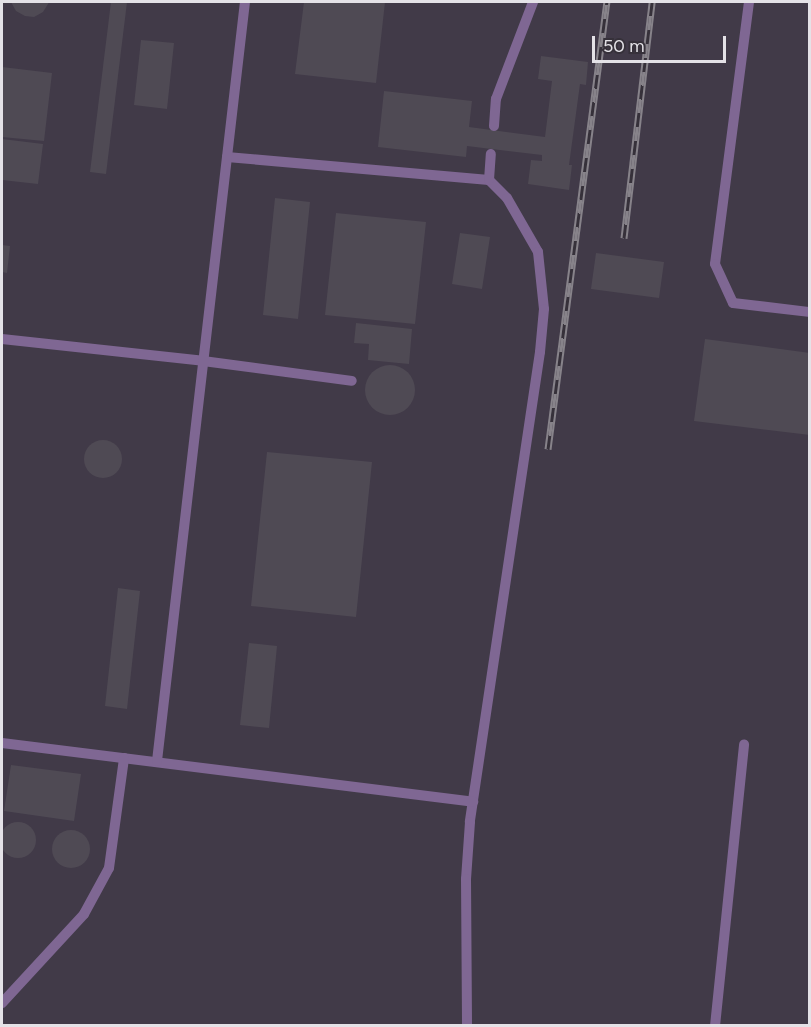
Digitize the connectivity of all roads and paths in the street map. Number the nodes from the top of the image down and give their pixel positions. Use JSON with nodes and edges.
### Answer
{"nodes":[{"id":1,"x":245,"y":2,"type":"edge"},
{"id":2,"x":533,"y":2,"type":"edge"},
{"id":3,"x":749,"y":2,"type":"edge"},
{"id":4,"x":494,"y":126,"type":"dead end"},
{"id":5,"x":491,"y":154,"type":"dead end"},
{"id":6,"x":227,"y":157,"type":"junction"},
{"id":7,"x":489,"y":180,"type":"junction"},
{"id":8,"x":810,"y":312,"type":"edge"},
{"id":9,"x":2,"y":339,"type":"edge"},
{"id":10,"x":203,"y":361,"type":"junction"},
{"id":11,"x":352,"y":381,"type":"dead end"},
{"id":12,"x":2,"y":743,"type":"edge"},
{"id":13,"x":744,"y":744,"type":"dead end"},
{"id":14,"x":124,"y":758,"type":"junction"},
{"id":15,"x":157,"y":761,"type":"junction"},
{"id":16,"x":473,"y":802,"type":"junction"},
{"id":17,"x":2,"y":1003,"type":"edge"},
{"id":18,"x":467,"y":1026,"type":"edge"},
{"id":19,"x":715,"y":1026,"type":"edge"}],
"edges":[{"from":1,"to":6,"type":"lane"},
{"from":2,"to":4,"type":"lane"},
{"from":3,"to":8,"type":"lane"},
{"from":5,"to":7,"type":"lane"},
{"from":6,"to":7,"type":"lane"},
{"from":6,"to":10,"type":"lane"},
{"from":7,"to":16,"type":"lane"},
{"from":9,"to":10,"type":"lane"},
{"from":10,"to":11,"type":"lane"},
{"from":10,"to":15,"type":"lane"},
{"from":12,"to":14,"type":"lane"},
{"from":13,"to":19,"type":"lane"},
{"from":14,"to":15,"type":"lane"},
{"from":14,"to":17,"type":"lane"},
{"from":15,"to":16,"type":"lane"},
{"from":16,"to":18,"type":"lane"}]}
